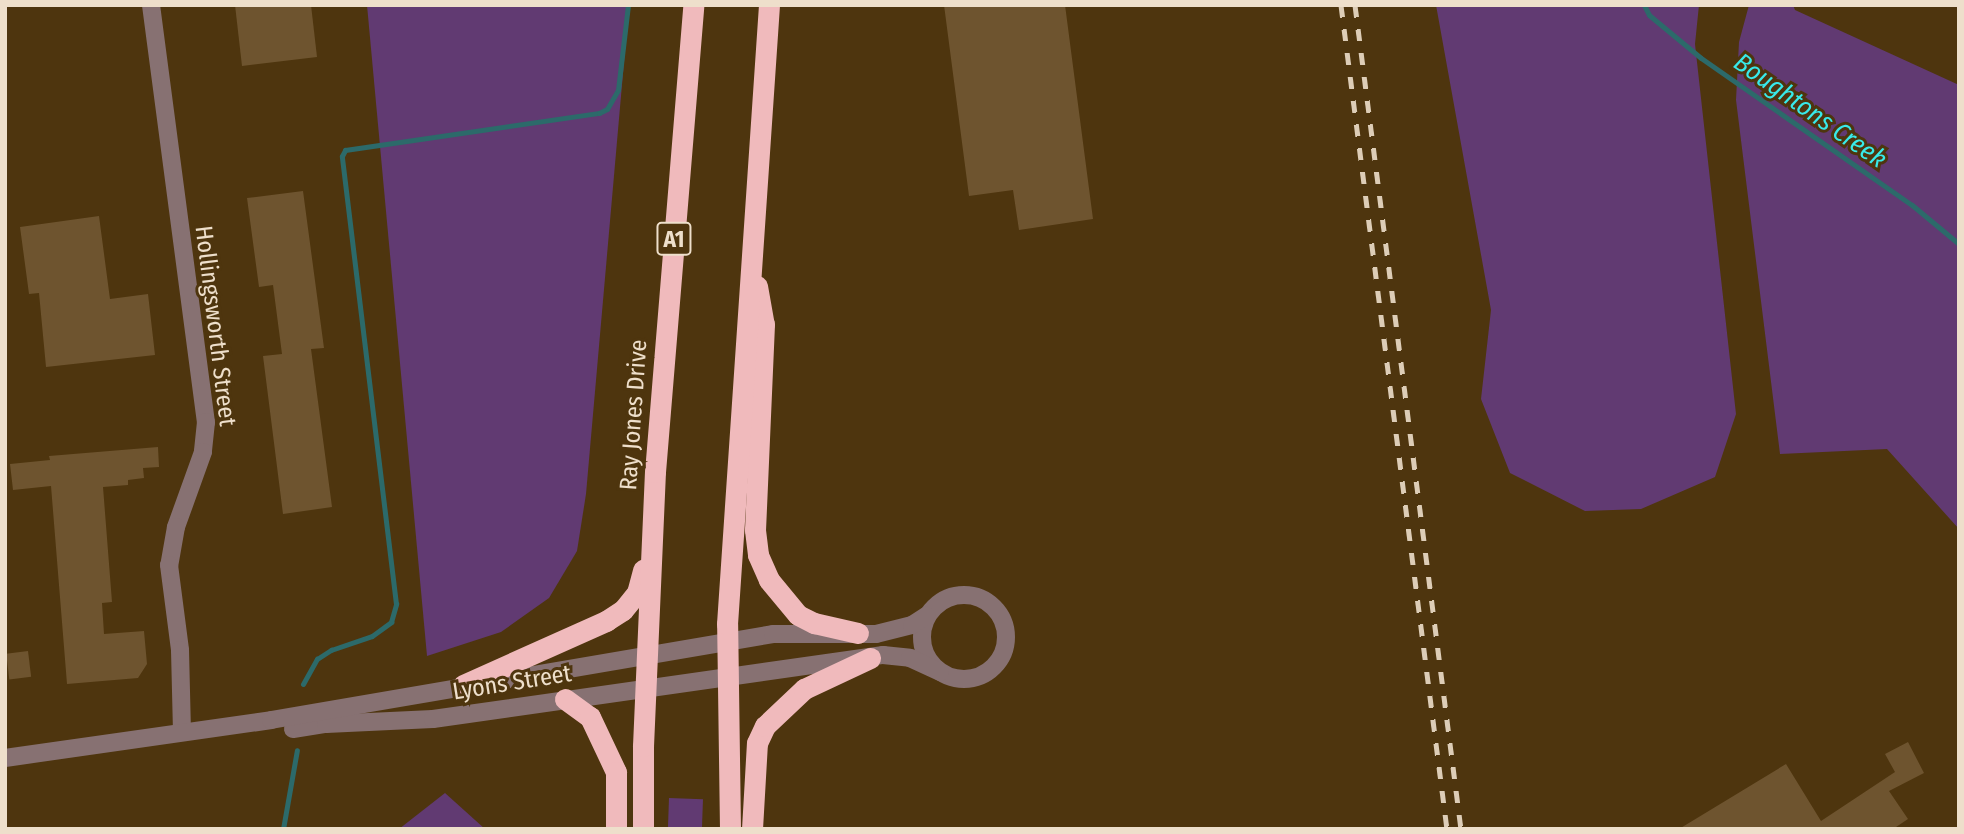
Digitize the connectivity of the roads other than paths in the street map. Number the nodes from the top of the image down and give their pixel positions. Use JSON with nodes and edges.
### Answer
{"nodes":[{"id":1,"x":151,"y":5,"type":"edge"},
{"id":2,"x":693,"y":5,"type":"edge"},
{"id":3,"x":769,"y":5,"type":"edge"},
{"id":4,"x":751,"y":249,"type":"junction"},
{"id":5,"x":652,"y":538,"type":"junction"},
{"id":6,"x":926,"y":616,"type":"junction"},
{"id":7,"x":858,"y":634,"type":"junction"},
{"id":8,"x":727,"y":642,"type":"junction"},
{"id":9,"x":646,"y":657,"type":"junction"},
{"id":10,"x":870,"y":658,"type":"junction"},
{"id":11,"x":940,"y":672,"type":"junction"},
{"id":12,"x":726,"y":676,"type":"junction"},
{"id":13,"x":463,"y":685,"type":"junction"},
{"id":14,"x":646,"y":688,"type":"junction"},
{"id":15,"x":565,"y":699,"type":"junction"},
{"id":16,"x":182,"y":731,"type":"junction"},
{"id":17,"x":87,"y":747,"type":"junction"},
{"id":18,"x":5,"y":758,"type":"edge"},
{"id":19,"x":616,"y":829,"type":"edge"},
{"id":20,"x":643,"y":829,"type":"edge"},
{"id":21,"x":730,"y":829,"type":"edge"},
{"id":22,"x":752,"y":829,"type":"edge"}],
"edges":[{"from":1,"to":16,"type":"street","name":"Hollingsworth Street"},
{"from":2,"to":5,"type":"highway","name":"Ray Jones Drive","number":"A1"},
{"from":3,"to":4,"type":"highway"},
{"from":4,"to":7,"type":"highway"},
{"from":4,"to":8,"type":"highway"},
{"from":5,"to":9,"type":"highway","name":"Ray Jones Drive","number":"A1"},
{"from":5,"to":13,"type":"highway"},
{"from":6,"to":7,"type":"street","name":"Lyons Street"},
{"from":6,"to":11,"type":"street"},
{"from":6,"to":11,"type":"street"},
{"from":7,"to":8,"type":"street","name":"Lyons Street"},
{"from":8,"to":9,"type":"street","name":"Lyons Street"},
{"from":8,"to":12,"type":"highway"},
{"from":9,"to":13,"type":"street","name":"Lyons Street"},
{"from":9,"to":14,"type":"highway","name":"Ray Jones Drive","number":"A1"},
{"from":10,"to":11,"type":"street","name":"Lyons Street"},
{"from":10,"to":12,"type":"street","name":"Lyons Street"},
{"from":10,"to":22,"type":"highway"},
{"from":12,"to":14,"type":"street","name":"Lyons Street"},
{"from":12,"to":21,"type":"highway"},
{"from":13,"to":16,"type":"street","name":"Lyons Street"},
{"from":14,"to":15,"type":"street","name":"Lyons Street"},
{"from":14,"to":20,"type":"highway","name":"Ray Jones Drive","number":"A1"},
{"from":15,"to":17,"type":"street","name":"Lyons Street"},
{"from":15,"to":19,"type":"highway"},
{"from":16,"to":17,"type":"street","name":"Lyons Street"},
{"from":17,"to":18,"type":"street","name":"Lyons Street"}]}
